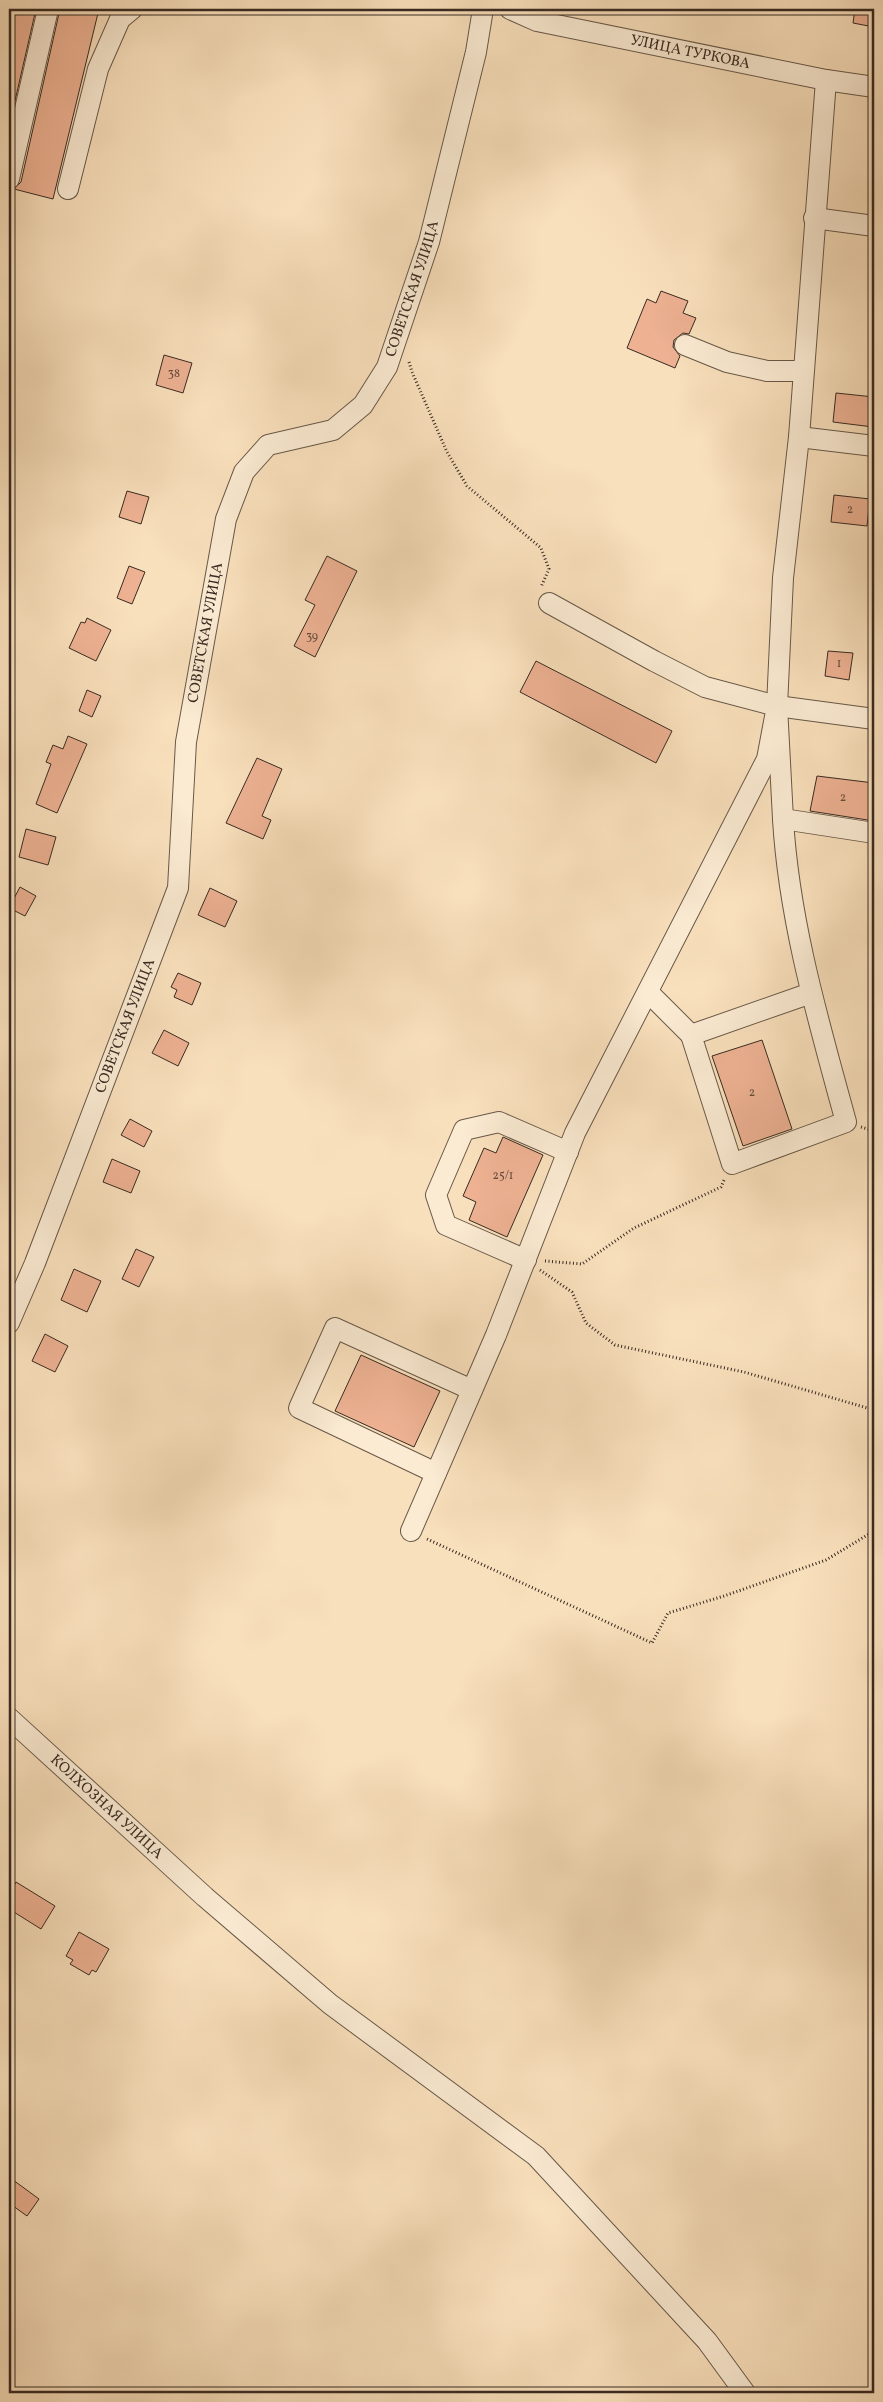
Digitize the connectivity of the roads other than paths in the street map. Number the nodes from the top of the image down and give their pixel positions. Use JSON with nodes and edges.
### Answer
{"nodes":[{"id":1,"x":48,"y":9,"type":"edge"},
{"id":2,"x":132,"y":9,"type":"edge"},
{"id":3,"x":483,"y":9,"type":"edge"},
{"id":4,"x":510,"y":9,"type":"edge"},
{"id":5,"x":826,"y":80,"type":"junction"},
{"id":6,"x":874,"y":87,"type":"edge"},
{"id":7,"x":9,"y":179,"type":"edge"},
{"id":8,"x":68,"y":189,"type":"dead end"},
{"id":9,"x":814,"y":218,"type":"junction"},
{"id":10,"x":874,"y":226,"type":"edge"},
{"id":11,"x":685,"y":345,"type":"dead end"},
{"id":12,"x":803,"y":370,"type":"junction"},
{"id":13,"x":799,"y":437,"type":"junction"},
{"id":14,"x":874,"y":446,"type":"edge"},
{"id":15,"x":550,"y":603,"type":"road end"},
{"id":16,"x":777,"y":706,"type":"junction"},
{"id":17,"x":874,"y":719,"type":"edge"},
{"id":18,"x":783,"y":819,"type":"junction"},
{"id":19,"x":874,"y":833,"type":"edge"},
{"id":20,"x":648,"y":992,"type":"junction"},
{"id":21,"x":811,"y":993,"type":"junction"},
{"id":22,"x":690,"y":1035,"type":"junction"},
{"id":23,"x":568,"y":1152,"type":"junction"},
{"id":24,"x":526,"y":1260,"type":"junction"},
{"id":25,"x":9,"y":1323,"type":"edge"},
{"id":26,"x":472,"y":1390,"type":"junction"},
{"id":27,"x":436,"y":1473,"type":"junction"},
{"id":28,"x":411,"y":1531,"type":"road end"},
{"id":29,"x":9,"y":1718,"type":"edge"},
{"id":30,"x":745,"y":2393,"type":"edge"}],
"edges":[{"from":1,"to":7,"type":"street"},
{"from":2,"to":8,"type":"street"},
{"from":3,"to":25,"type":"street","name":"СОВЕТСКАЯ УЛИЦА"},
{"from":4,"to":5,"type":"street","name":"УЛИЦА ТУРКОВА"},
{"from":5,"to":6,"type":"street","name":"УЛИЦА ТУРКОВА"},
{"from":5,"to":9,"type":"street"},
{"from":9,"to":10,"type":"street"},
{"from":9,"to":12,"type":"street"},
{"from":11,"to":12,"type":"street"},
{"from":12,"to":13,"type":"street"},
{"from":13,"to":14,"type":"street"},
{"from":13,"to":16,"type":"street"},
{"from":15,"to":16,"type":"street"},
{"from":16,"to":17,"type":"street"},
{"from":16,"to":18,"type":"street"},
{"from":16,"to":20,"type":"street"},
{"from":18,"to":19,"type":"street"},
{"from":18,"to":21,"type":"street"},
{"from":20,"to":22,"type":"street"},
{"from":20,"to":23,"type":"street"},
{"from":21,"to":22,"type":"street"},
{"from":21,"to":22,"type":"street"},
{"from":23,"to":24,"type":"street"},
{"from":23,"to":24,"type":"street"},
{"from":24,"to":26,"type":"street"},
{"from":26,"to":27,"type":"street"},
{"from":26,"to":27,"type":"street"},
{"from":27,"to":28,"type":"street"},
{"from":29,"to":30,"type":"street","name":"КОЛХОЗНАЯ УЛИЦА"}]}
